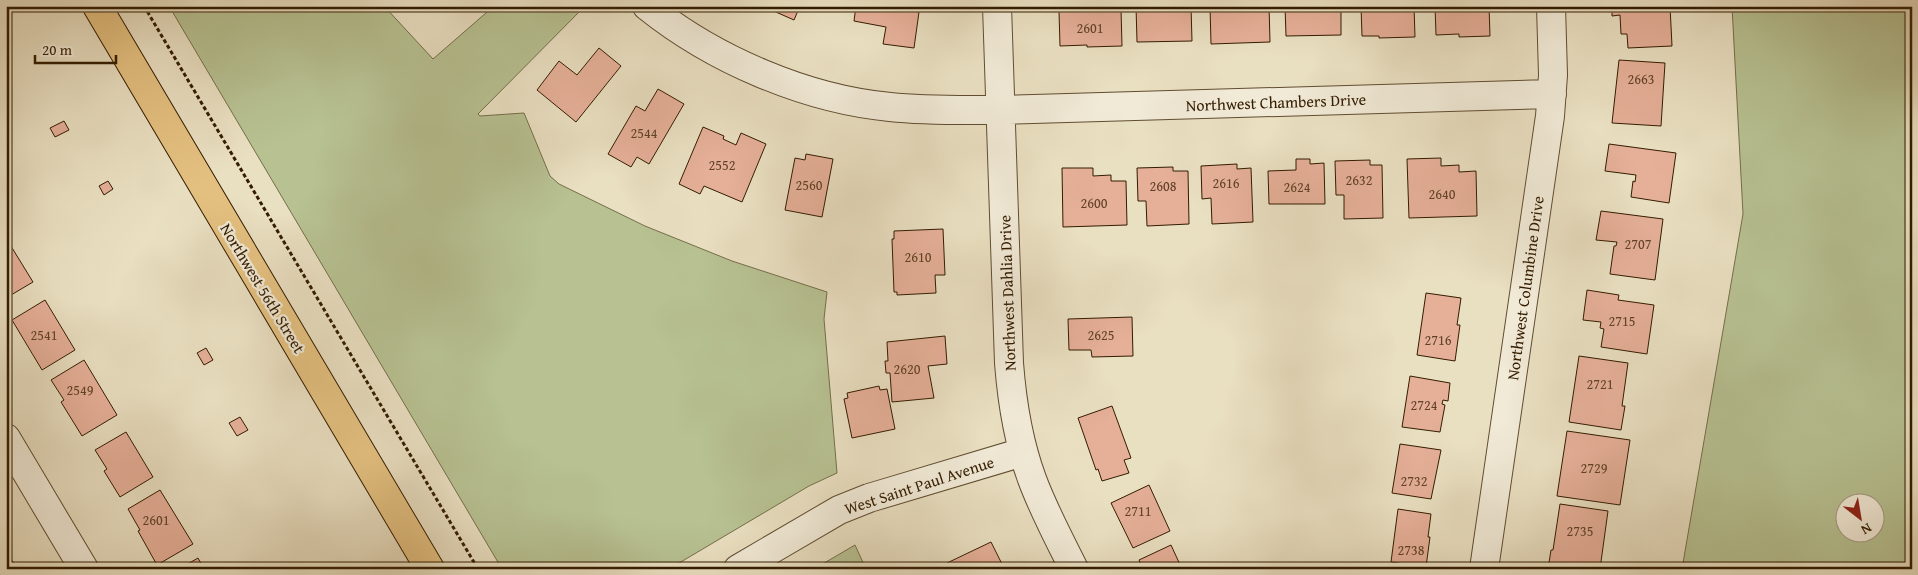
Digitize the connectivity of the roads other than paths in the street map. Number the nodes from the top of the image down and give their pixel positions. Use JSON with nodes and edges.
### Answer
{"nodes":[{"id":1,"x":97,"y":6,"type":"edge"},
{"id":2,"x":647,"y":6,"type":"edge"},
{"id":3,"x":997,"y":6,"type":"edge"},
{"id":4,"x":1551,"y":6,"type":"edge"},
{"id":5,"x":1552,"y":94,"type":"junction"},
{"id":6,"x":1000,"y":110,"type":"junction"},
{"id":7,"x":6,"y":438,"type":"edge"},
{"id":8,"x":1023,"y":452,"type":"junction"},
{"id":9,"x":84,"y":569,"type":"edge"},
{"id":10,"x":430,"y":569,"type":"edge"},
{"id":11,"x":738,"y":569,"type":"edge"},
{"id":12,"x":1074,"y":569,"type":"edge"},
{"id":13,"x":1484,"y":569,"type":"edge"}],
"edges":[{"from":1,"to":10,"type":"main road","name":"Northwest 56th Street"},
{"from":2,"to":6,"type":"street","name":"Northwest Chambers Drive"},
{"from":3,"to":6,"type":"street","name":"Northwest Dahlia Drive"},
{"from":4,"to":5,"type":"street","name":"Northwest Columbine Drive"},
{"from":5,"to":6,"type":"street","name":"Northwest Chambers Drive"},
{"from":5,"to":13,"type":"street","name":"Northwest Columbine Drive"},
{"from":6,"to":8,"type":"street","name":"Northwest Dahlia Drive"},
{"from":7,"to":9,"type":"street"},
{"from":8,"to":11,"type":"street","name":"West Saint Paul Avenue"},
{"from":8,"to":12,"type":"street","name":"Northwest Dahlia Drive"}]}
